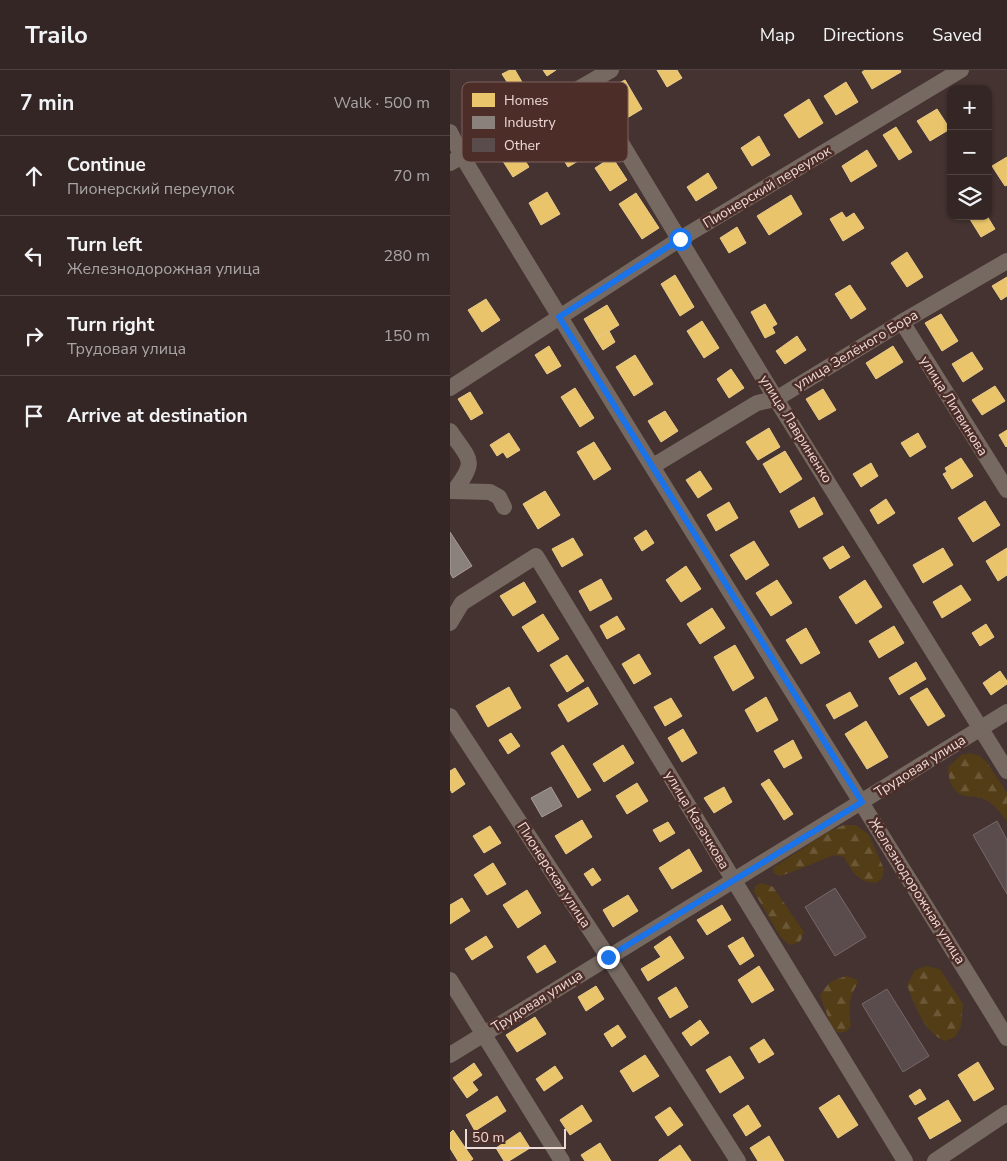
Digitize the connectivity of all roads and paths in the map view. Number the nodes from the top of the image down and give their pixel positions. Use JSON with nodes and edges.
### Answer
{"nodes":[{"id":1,"x":611,"y":70,"type":"edge"},
{"id":2,"x":961,"y":70,"type":"edge"},
{"id":3,"x":591,"y":82,"type":"edge"},
{"id":4,"x":450,"y":132,"type":"edge"},
{"id":5,"x":628,"y":154,"type":"edge"},
{"id":6,"x":456,"y":160,"type":"edge"},
{"id":7,"x":680,"y":239,"type":"junction"},
{"id":8,"x":1007,"y":261,"type":"edge"},
{"id":9,"x":559,"y":317,"type":"junction"},
{"id":10,"x":902,"y":322,"type":"junction"},
{"id":11,"x":450,"y":388,"type":"edge"},
{"id":12,"x":776,"y":399,"type":"junction"},
{"id":13,"x":450,"y":431,"type":"edge"},
{"id":14,"x":653,"y":466,"type":"junction"},
{"id":15,"x":1007,"y":490,"type":"edge"},
{"id":16,"x":452,"y":491,"type":"edge"},
{"id":17,"x":504,"y":507,"type":"dead end"},
{"id":18,"x":450,"y":623,"type":"edge"},
{"id":19,"x":1007,"y":712,"type":"edge"},
{"id":20,"x":450,"y":716,"type":"edge"},
{"id":21,"x":980,"y":728,"type":"junction"},
{"id":22,"x":1007,"y":771,"type":"edge"},
{"id":23,"x":862,"y":802,"type":"junction"},
{"id":24,"x":734,"y":880,"type":"junction"},
{"id":25,"x":608,"y":957,"type":"junction"},
{"id":26,"x":450,"y":980,"type":"edge"},
{"id":27,"x":482,"y":1035,"type":"junction"},
{"id":28,"x":1007,"y":1038,"type":"edge"},
{"id":29,"x":450,"y":1055,"type":"edge"},
{"id":30,"x":1007,"y":1113,"type":"edge"},
{"id":31,"x":562,"y":1161,"type":"edge"},
{"id":32,"x":738,"y":1161,"type":"edge"},
{"id":33,"x":905,"y":1161,"type":"edge"},
{"id":34,"x":935,"y":1161,"type":"edge"}],
"edges":[{"from":1,"to":3,"type":"street"},
{"from":2,"to":7,"type":"street","name":"Пионерский переулок"},
{"from":4,"to":6,"type":"street","name":"Железнодорожная улица"},
{"from":5,"to":7,"type":"street","name":"улица Лавриненко"},
{"from":6,"to":9,"type":"street","name":"Железнодорожная улица"},
{"from":7,"to":9,"type":"street","name":"Пионерский переулок"},
{"from":7,"to":12,"type":"street","name":"улица Лавриненко"},
{"from":8,"to":10,"type":"street","name":"улица Зелёного Бора"},
{"from":9,"to":11,"type":"street","name":"Пионерский переулок"},
{"from":9,"to":14,"type":"street","name":"Железнодорожная улица"},
{"from":10,"to":12,"type":"street","name":"улица Зелёного Бора"},
{"from":10,"to":15,"type":"street","name":"улица Литвинова"},
{"from":12,"to":14,"type":"street","name":"улица Зелёного Бора"},
{"from":12,"to":21,"type":"street","name":"улица Лавриненко"},
{"from":13,"to":16,"type":"street"},
{"from":14,"to":23,"type":"street","name":"Железнодорожная улица"},
{"from":16,"to":17,"type":"street"},
{"from":18,"to":24,"type":"street","name":"улица Казачкова"},
{"from":19,"to":21,"type":"street","name":"Трудовая улица"},
{"from":20,"to":25,"type":"street","name":"Пионерская улица"},
{"from":21,"to":22,"type":"street","name":"улица Лавриненко"},
{"from":21,"to":23,"type":"street","name":"Трудовая улица"},
{"from":23,"to":24,"type":"street","name":"Трудовая улица"},
{"from":23,"to":28,"type":"street","name":"Железнодорожная улица"},
{"from":24,"to":25,"type":"street","name":"Трудовая улица"},
{"from":24,"to":33,"type":"street","name":"улица Казачкова"},
{"from":25,"to":27,"type":"street","name":"Трудовая улица"},
{"from":25,"to":32,"type":"street","name":"Пионерская улица"},
{"from":26,"to":27,"type":"street"},
{"from":27,"to":29,"type":"street","name":"Трудовая улица"},
{"from":27,"to":31,"type":"street"},
{"from":30,"to":34,"type":"street"}]}
